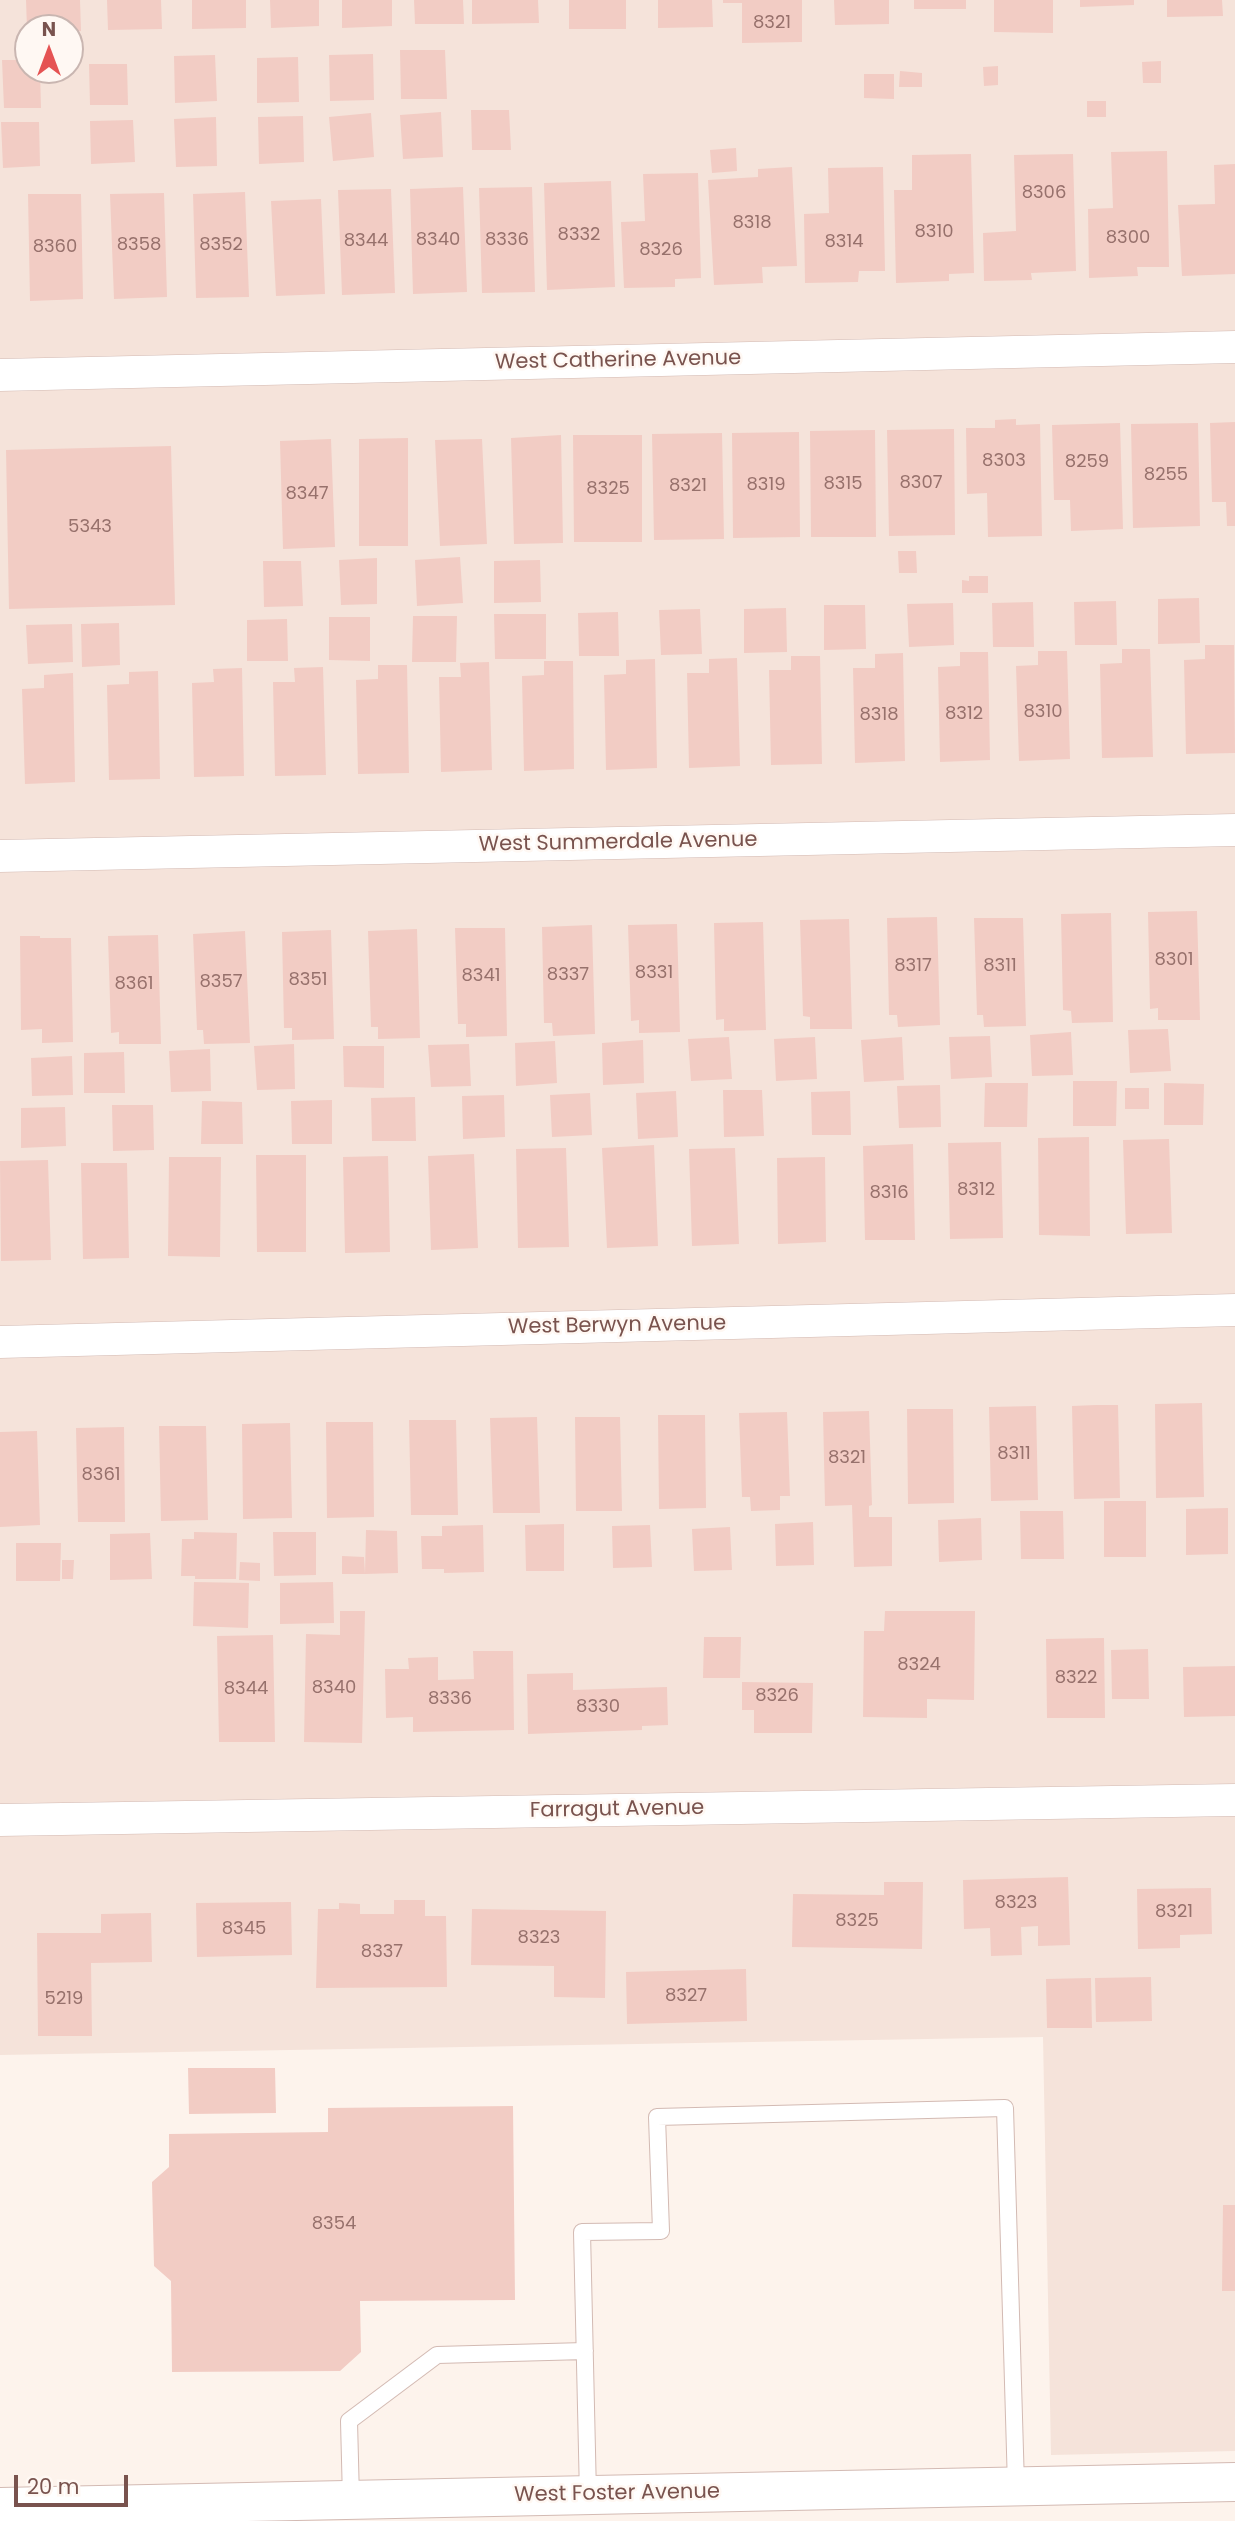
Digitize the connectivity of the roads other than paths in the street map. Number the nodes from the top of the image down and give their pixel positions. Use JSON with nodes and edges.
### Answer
{"nodes":[{"id":1,"x":1235,"y":347,"type":"edge"},
{"id":2,"x":0,"y":375,"type":"edge"},
{"id":3,"x":1235,"y":830,"type":"edge"},
{"id":4,"x":0,"y":856,"type":"edge"},
{"id":5,"x":1235,"y":1310,"type":"edge"},
{"id":6,"x":0,"y":1342,"type":"edge"},
{"id":7,"x":1235,"y":1800,"type":"edge"},
{"id":8,"x":0,"y":1820,"type":"edge"},
{"id":9,"x":585,"y":2351,"type":"junction"},
{"id":10,"x":1235,"y":2482,"type":"edge"},
{"id":11,"x":1016,"y":2486,"type":"junction"},
{"id":12,"x":588,"y":2495,"type":"junction"},
{"id":13,"x":351,"y":2500,"type":"junction"},
{"id":14,"x":0,"y":2507,"type":"edge"}],
"edges":[{"from":1,"to":2,"type":"street","name":"West Catherine Avenue"},
{"from":3,"to":4,"type":"street","name":"West Summerdale Avenue"},
{"from":5,"to":6,"type":"street","name":"West Berwyn Avenue"},
{"from":7,"to":8,"type":"street","name":"Farragut Avenue"},
{"from":9,"to":11,"type":"lane"},
{"from":9,"to":12,"type":"lane"},
{"from":9,"to":13,"type":"lane"},
{"from":10,"to":11,"type":"street","name":"West Foster Avenue"},
{"from":11,"to":12,"type":"street","name":"West Foster Avenue"},
{"from":12,"to":13,"type":"street","name":"West Foster Avenue"},
{"from":13,"to":14,"type":"street","name":"West Foster Avenue"}]}
